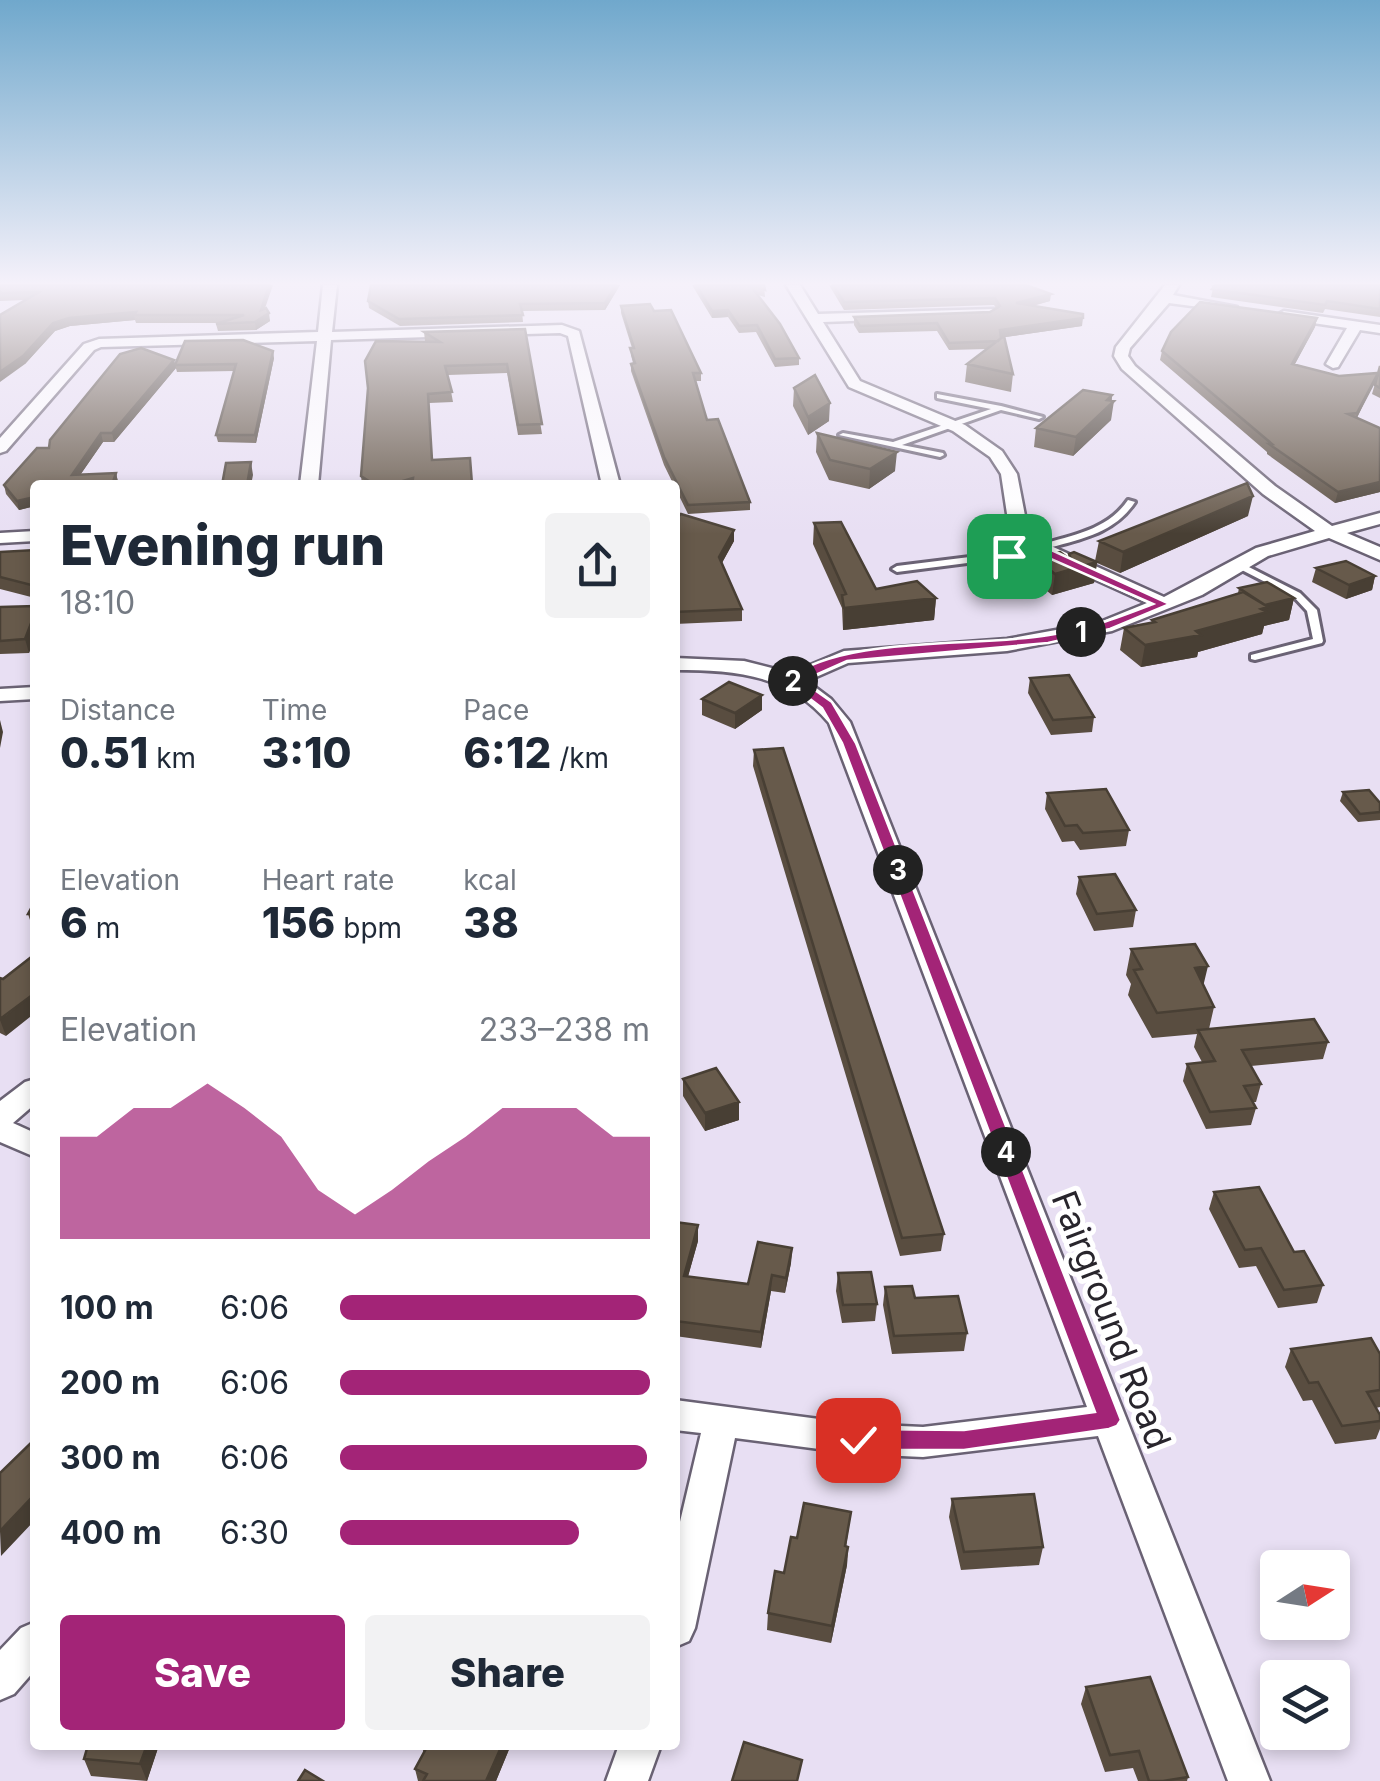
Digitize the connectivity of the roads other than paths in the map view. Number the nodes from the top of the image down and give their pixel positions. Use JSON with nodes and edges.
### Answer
{"nodes":[{"id":1,"x":70,"y":368,"type":"edge"},
{"id":2,"x":322,"y":368,"type":"edge"},
{"id":3,"x":582,"y":368,"type":"edge"},
{"id":4,"x":844,"y":368,"type":"edge"},
{"id":5,"x":1131,"y":368,"type":"edge"},
{"id":6,"x":940,"y":396,"type":"dead end"},
{"id":7,"x":1001,"y":408,"type":"junction"},
{"id":8,"x":1039,"y":417,"type":"dead end"},
{"id":9,"x":952,"y":425,"type":"junction"},
{"id":10,"x":843,"y":435,"type":"edge"},
{"id":11,"x":894,"y":446,"type":"junction"},
{"id":12,"x":0,"y":448,"type":"edge"},
{"id":13,"x":940,"y":455,"type":"dead end"},
{"id":14,"x":310,"y":480,"type":"edge"},
{"id":15,"x":610,"y":480,"type":"edge"},
{"id":16,"x":1132,"y":502,"type":"dead end"},
{"id":17,"x":1380,"y":518,"type":"edge"},
{"id":18,"x":1326,"y":531,"type":"junction"},
{"id":19,"x":30,"y":536,"type":"edge"},
{"id":20,"x":0,"y":538,"type":"edge"},
{"id":21,"x":1040,"y":549,"type":"junction"},
{"id":22,"x":1380,"y":554,"type":"edge"},
{"id":23,"x":1240,"y":565,"type":"junction"},
{"id":24,"x":897,"y":569,"type":"dead end"},
{"id":25,"x":1164,"y":604,"type":"junction"},
{"id":26,"x":1255,"y":657,"type":"dead end"},
{"id":27,"x":680,"y":664,"type":"edge"},
{"id":28,"x":792,"y":680,"type":"junction"},
{"id":29,"x":30,"y":693,"type":"edge"},
{"id":30,"x":0,"y":695,"type":"edge"},
{"id":31,"x":30,"y":1093,"type":"edge"},
{"id":32,"x":0,"y":1117,"type":"edge"},
{"id":33,"x":0,"y":1129,"type":"edge"},
{"id":34,"x":30,"y":1144,"type":"edge"},
{"id":35,"x":680,"y":1416,"type":"edge"},
{"id":36,"x":1109,"y":1420,"type":"junction"},
{"id":37,"x":721,"y":1422,"type":"junction"},
{"id":38,"x":680,"y":1606,"type":"edge"},
{"id":39,"x":30,"y":1647,"type":"edge"},
{"id":40,"x":0,"y":1680,"type":"edge"},
{"id":41,"x":638,"y":1750,"type":"edge"},
{"id":42,"x":627,"y":1781,"type":"edge"},
{"id":43,"x":1248,"y":1781,"type":"edge"}],
"edges":[{"from":1,"to":12,"type":"street"},
{"from":2,"to":14,"type":"street"},
{"from":3,"to":15,"type":"street"},
{"from":4,"to":9,"type":"street"},
{"from":5,"to":18,"type":"street"},
{"from":6,"to":7,"type":"lane"},
{"from":7,"to":8,"type":"lane"},
{"from":7,"to":9,"type":"lane"},
{"from":9,"to":11,"type":"lane"},
{"from":9,"to":21,"type":"street"},
{"from":10,"to":11,"type":"lane"},
{"from":11,"to":13,"type":"lane"},
{"from":16,"to":21,"type":"lane"},
{"from":17,"to":18,"type":"street"},
{"from":18,"to":22,"type":"street"},
{"from":18,"to":23,"type":"street"},
{"from":19,"to":20,"type":"street"},
{"from":21,"to":24,"type":"lane"},
{"from":21,"to":25,"type":"street"},
{"from":23,"to":25,"type":"street"},
{"from":23,"to":26,"type":"lane"},
{"from":25,"to":28,"type":"street"},
{"from":27,"to":28,"type":"street","name":"Fairground Road"},
{"from":28,"to":36,"type":"street","name":"Fairground Road"},
{"from":29,"to":30,"type":"street"},
{"from":31,"to":32,"type":"street"},
{"from":33,"to":34,"type":"street"},
{"from":35,"to":37,"type":"street"},
{"from":36,"to":37,"type":"street"},
{"from":36,"to":43,"type":"street","name":"Fairground Road"},
{"from":37,"to":38,"type":"street"},
{"from":39,"to":40,"type":"street"},
{"from":41,"to":42,"type":"street"}]}
